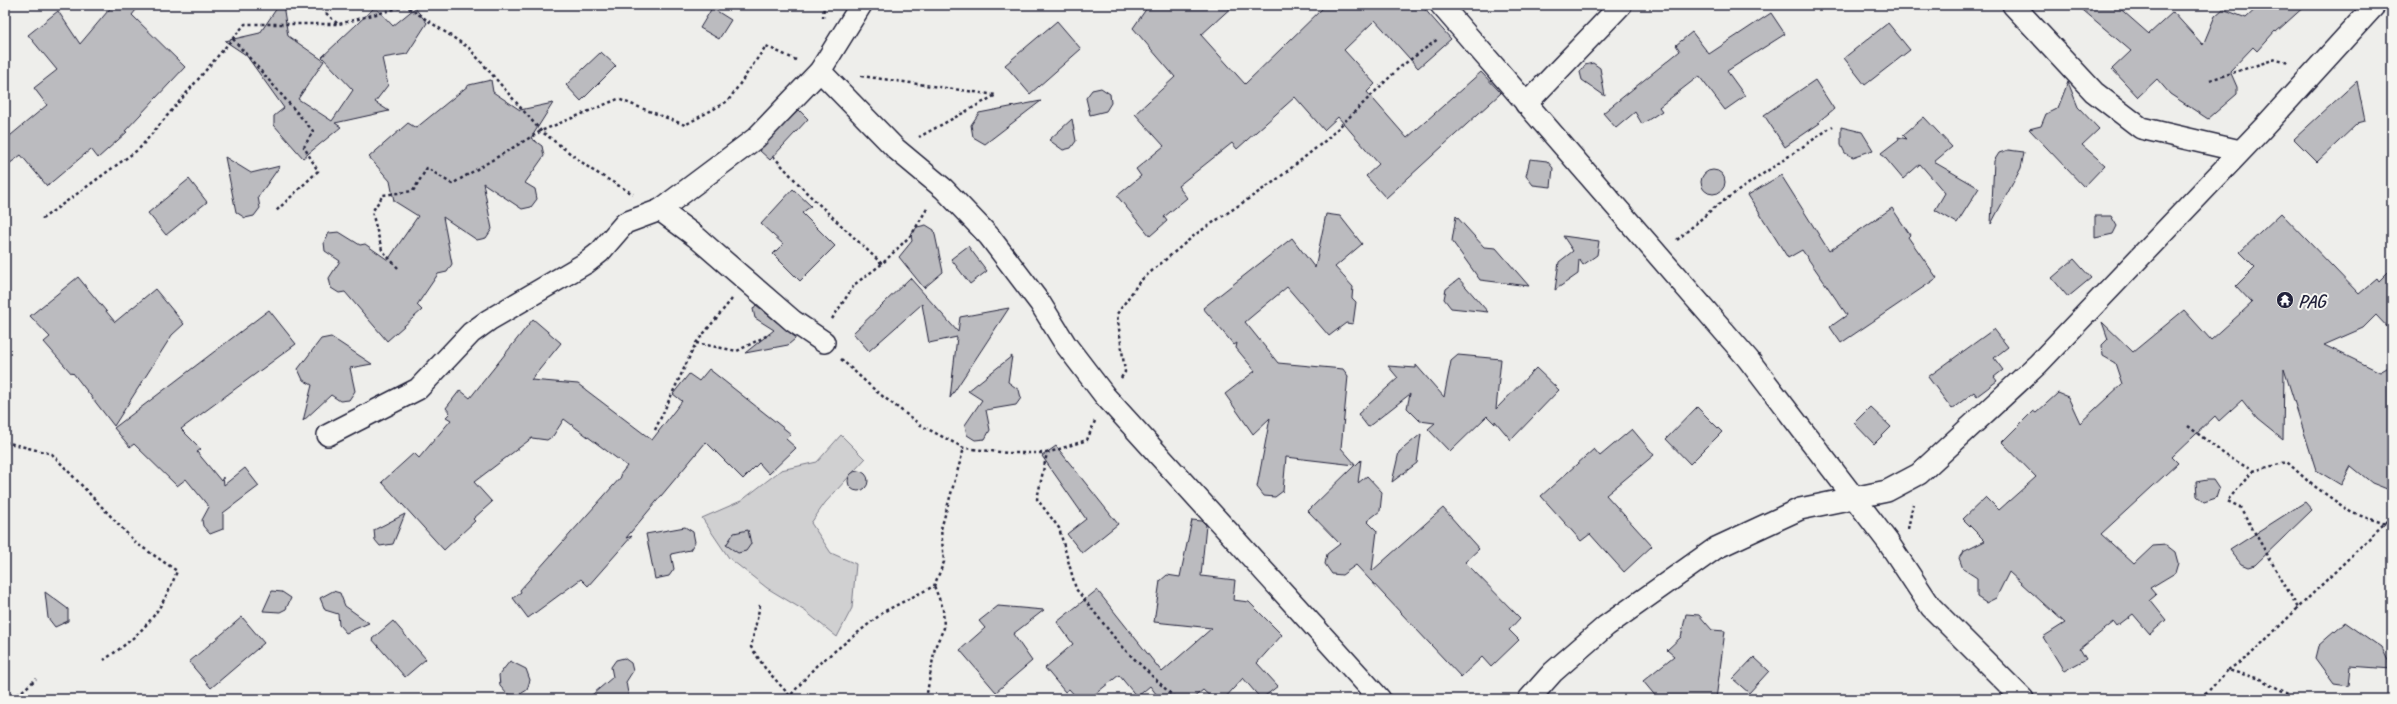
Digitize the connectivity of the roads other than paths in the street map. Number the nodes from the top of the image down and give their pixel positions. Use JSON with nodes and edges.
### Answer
{"nodes":[{"id":1,"x":861,"y":5,"type":"edge"},
{"id":2,"x":1442,"y":5,"type":"edge"},
{"id":3,"x":1621,"y":5,"type":"edge"},
{"id":4,"x":2013,"y":5,"type":"edge"},
{"id":5,"x":2375,"y":5,"type":"edge"},
{"id":6,"x":820,"y":71,"type":"junction"},
{"id":7,"x":1526,"y":104,"type":"junction"},
{"id":8,"x":2240,"y":151,"type":"junction"},
{"id":9,"x":660,"y":210,"type":"junction"},
{"id":10,"x":824,"y":342,"type":"road end"},
{"id":11,"x":328,"y":435,"type":"dead end"},
{"id":12,"x":1854,"y":499,"type":"junction"},
{"id":13,"x":1380,"y":699,"type":"edge"},
{"id":14,"x":1529,"y":699,"type":"edge"},
{"id":15,"x":2024,"y":699,"type":"edge"}],
"edges":[{"from":1,"to":6,"type":"street"},
{"from":2,"to":7,"type":"street"},
{"from":3,"to":7,"type":"street"},
{"from":4,"to":8,"type":"street"},
{"from":5,"to":8,"type":"street"},
{"from":6,"to":9,"type":"street"},
{"from":6,"to":13,"type":"street"},
{"from":7,"to":12,"type":"street"},
{"from":8,"to":12,"type":"street"},
{"from":9,"to":10,"type":"street"},
{"from":9,"to":11,"type":"street"},
{"from":12,"to":14,"type":"street"},
{"from":12,"to":15,"type":"street"}]}
